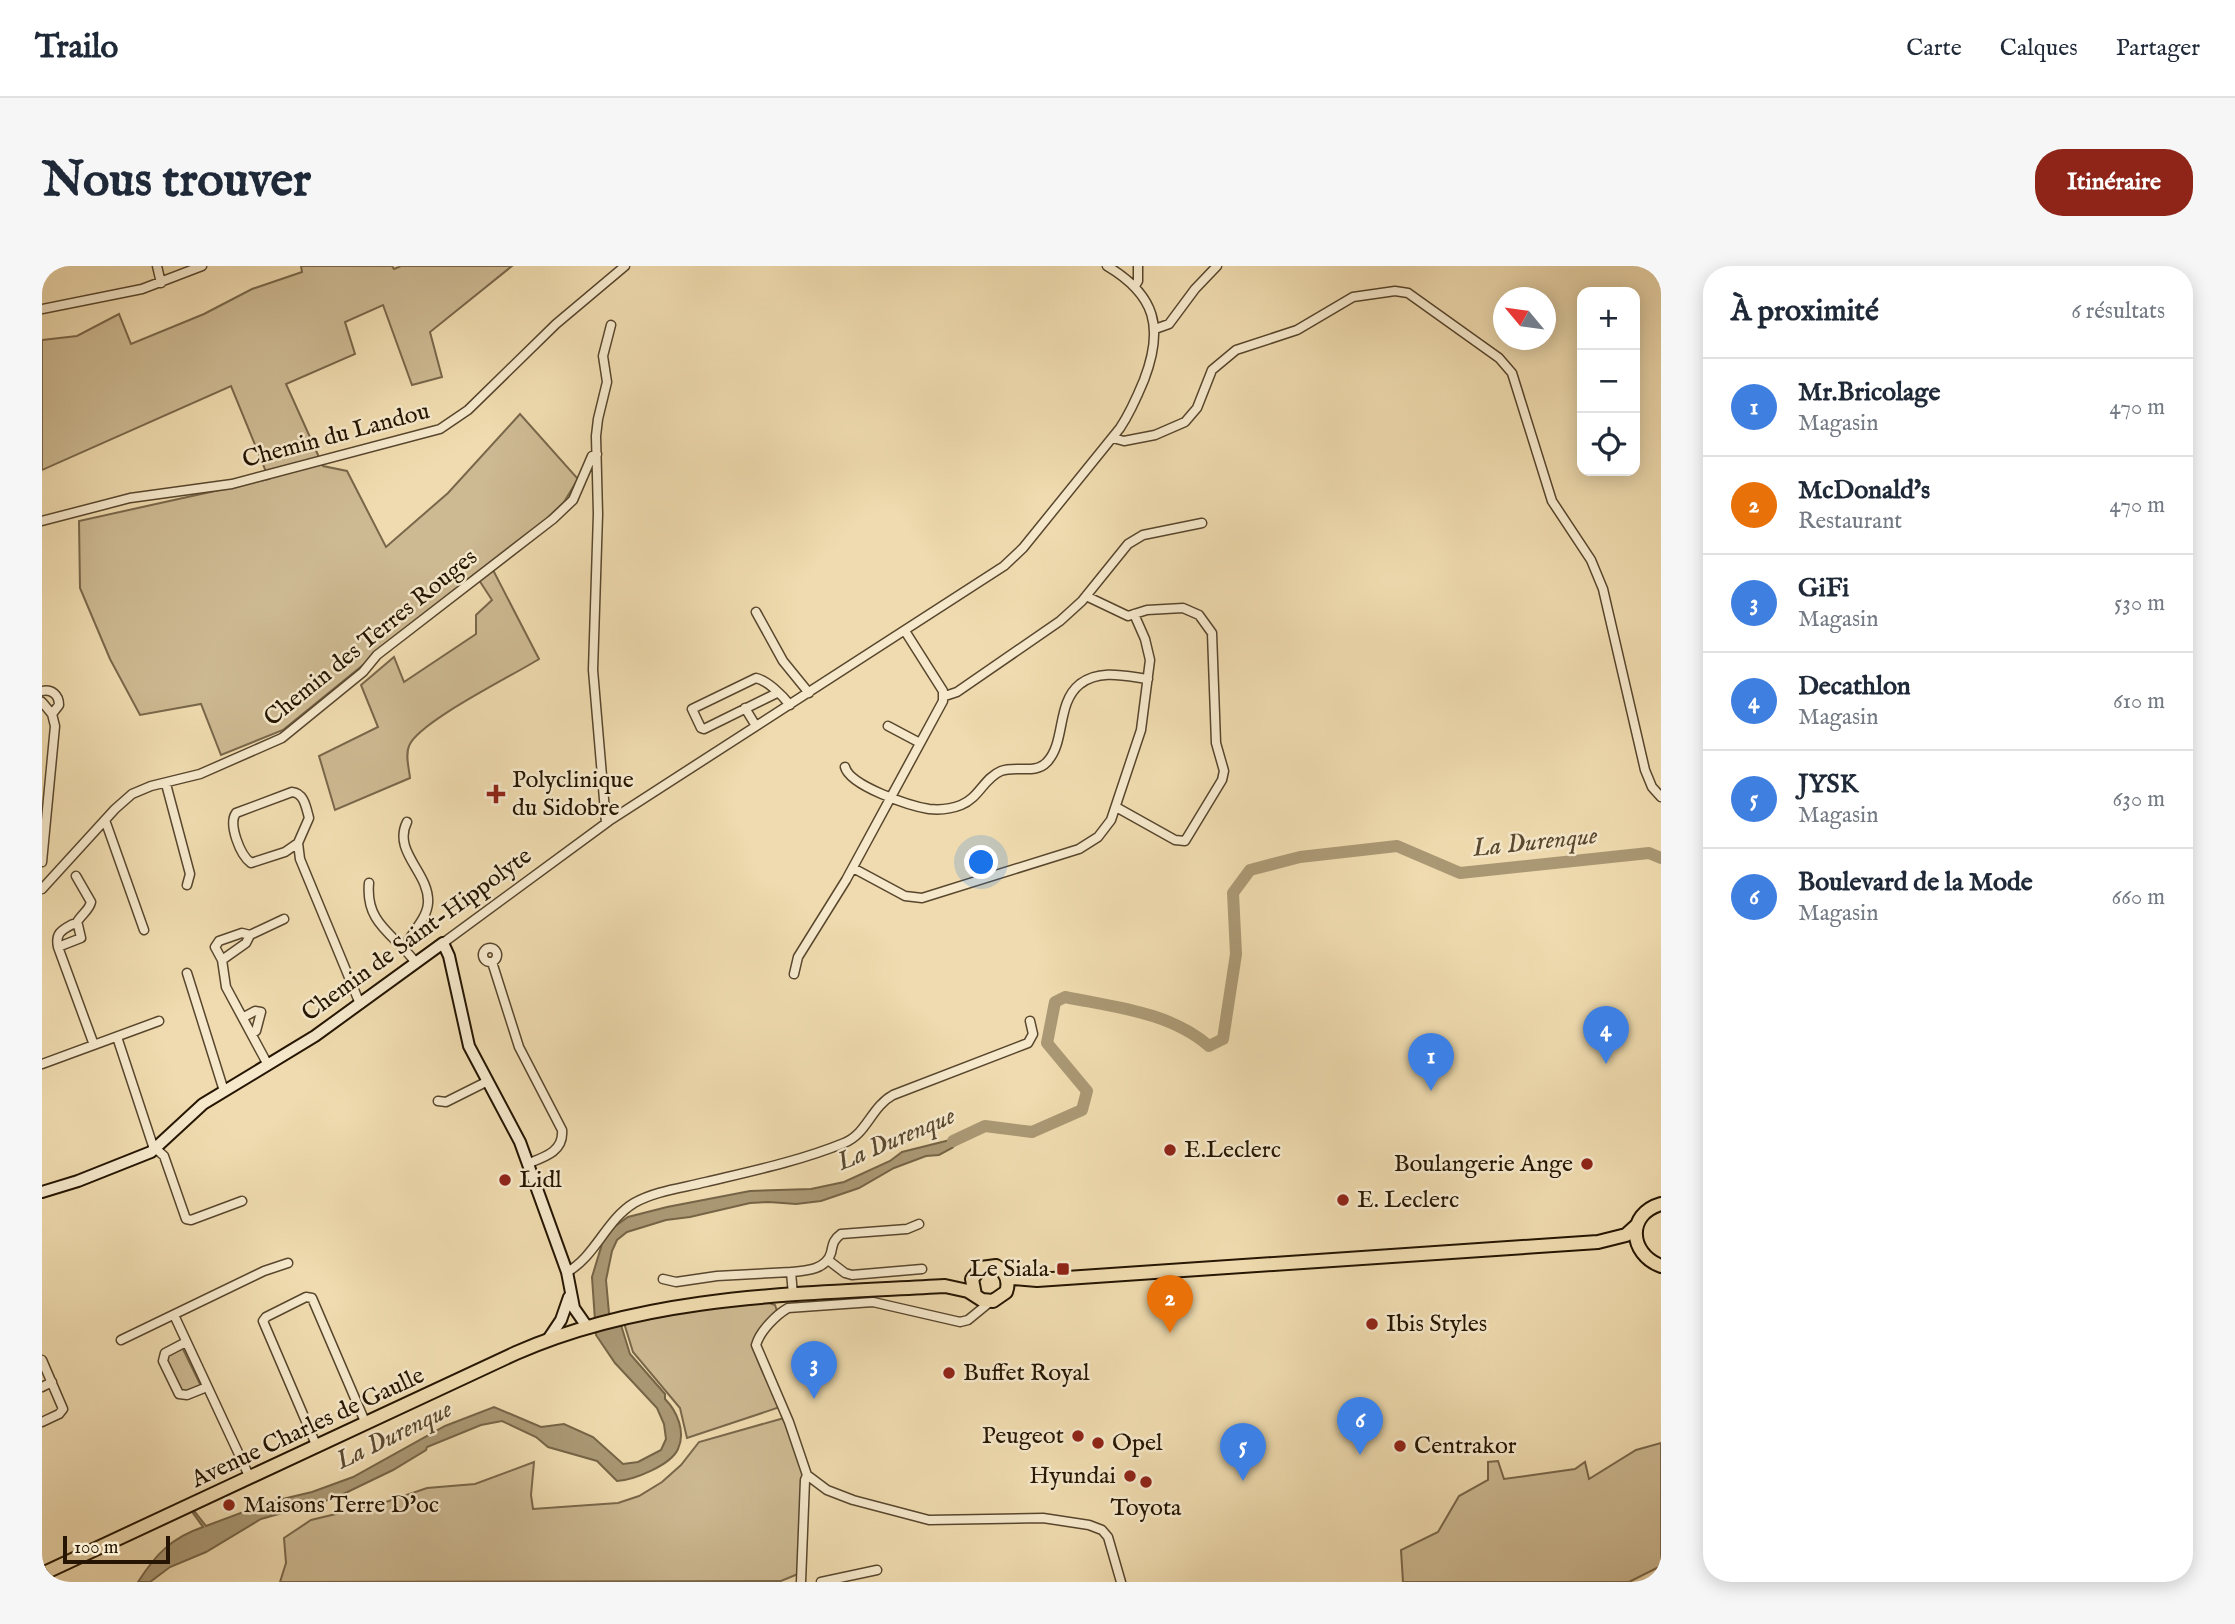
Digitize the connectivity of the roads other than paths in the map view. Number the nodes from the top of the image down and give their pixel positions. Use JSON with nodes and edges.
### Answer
{"nodes":[{"id":1,"x":158,"y":266,"type":"edge"},
{"id":2,"x":202,"y":266,"type":"edge"},
{"id":3,"x":625,"y":266,"type":"edge"},
{"id":4,"x":1107,"y":266,"type":"edge"},
{"id":5,"x":1138,"y":266,"type":"edge"},
{"id":6,"x":1217,"y":266,"type":"edge"},
{"id":7,"x":161,"y":283,"type":"junction"},
{"id":8,"x":1135,"y":286,"type":"junction"},
{"id":9,"x":42,"y":309,"type":"edge"},
{"id":10,"x":611,"y":325,"type":"dead end"},
{"id":11,"x":1156,"y":329,"type":"junction"},
{"id":12,"x":1114,"y":438,"type":"junction"},
{"id":13,"x":597,"y":454,"type":"junction"},
{"id":14,"x":42,"y":521,"type":"edge"},
{"id":15,"x":1202,"y":523,"type":"dead end"},
{"id":16,"x":1086,"y":596,"type":"junction"},
{"id":17,"x":756,"y":612,"type":"dead end"},
{"id":18,"x":1134,"y":614,"type":"junction"},
{"id":19,"x":905,"y":631,"type":"junction"},
{"id":20,"x":1148,"y":679,"type":"junction"},
{"id":21,"x":42,"y":691,"type":"edge"},
{"id":22,"x":777,"y":692,"type":"junction"},
{"id":23,"x":809,"y":693,"type":"junction"},
{"id":24,"x":945,"y":696,"type":"junction"},
{"id":25,"x":42,"y":702,"type":"edge"},
{"id":26,"x":790,"y":705,"type":"junction"},
{"id":27,"x":747,"y":707,"type":"junction"},
{"id":28,"x":52,"y":714,"type":"junction"},
{"id":29,"x":757,"y":726,"type":"junction"},
{"id":30,"x":888,"y":726,"type":"dead end"},
{"id":31,"x":920,"y":743,"type":"junction"},
{"id":32,"x":845,"y":767,"type":"dead end"},
{"id":33,"x":166,"y":784,"type":"junction"},
{"id":34,"x":892,"y":797,"type":"junction"},
{"id":35,"x":1661,"y":797,"type":"edge"},
{"id":36,"x":1116,"y":807,"type":"junction"},
{"id":37,"x":105,"y":820,"type":"junction"},
{"id":38,"x":407,"y":822,"type":"dead end"},
{"id":39,"x":44,"y":823,"type":"edge"},
{"id":40,"x":606,"y":823,"type":"junction"},
{"id":41,"x":298,"y":843,"type":"junction"},
{"id":42,"x":285,"y":852,"type":"junction"},
{"id":43,"x":300,"y":859,"type":"junction"},
{"id":44,"x":42,"y":862,"type":"edge"},
{"id":45,"x":853,"y":868,"type":"junction"},
{"id":46,"x":76,"y":876,"type":"dead end"},
{"id":47,"x":369,"y":883,"type":"dead end"},
{"id":48,"x":187,"y":886,"type":"dead end"},
{"id":49,"x":42,"y":888,"type":"edge"},
{"id":50,"x":284,"y":919,"type":"dead end"},
{"id":51,"x":76,"y":924,"type":"junction"},
{"id":52,"x":144,"y":930,"type":"dead end"},
{"id":53,"x":250,"y":935,"type":"junction"},
{"id":54,"x":443,"y":943,"type":"junction"},
{"id":55,"x":58,"y":947,"type":"junction"},
{"id":56,"x":405,"y":947,"type":"junction"},
{"id":57,"x":222,"y":960,"type":"junction"},
{"id":58,"x":492,"y":962,"type":"dead end"},
{"id":59,"x":416,"y":963,"type":"junction"},
{"id":60,"x":187,"y":973,"type":"dead end"},
{"id":61,"x":794,"y":974,"type":"dead end"},
{"id":62,"x":360,"y":1004,"type":"junction"},
{"id":63,"x":244,"y":1017,"type":"junction"},
{"id":64,"x":159,"y":1021,"type":"dead end"},
{"id":65,"x":1030,"y":1021,"type":"dead end"},
{"id":66,"x":253,"y":1033,"type":"junction"},
{"id":67,"x":117,"y":1037,"type":"junction"},
{"id":68,"x":94,"y":1045,"type":"junction"},
{"id":69,"x":42,"y":1064,"type":"edge"},
{"id":70,"x":268,"y":1065,"type":"junction"},
{"id":71,"x":486,"y":1082,"type":"junction"},
{"id":72,"x":223,"y":1091,"type":"junction"},
{"id":73,"x":438,"y":1101,"type":"dead end"},
{"id":74,"x":156,"y":1148,"type":"junction"},
{"id":75,"x":528,"y":1163,"type":"junction"},
{"id":76,"x":42,"y":1192,"type":"edge"},
{"id":77,"x":242,"y":1202,"type":"dead end"},
{"id":78,"x":1660,"y":1204,"type":"edge"},
{"id":79,"x":919,"y":1224,"type":"dead end"},
{"id":80,"x":1637,"y":1225,"type":"junction"},
{"id":81,"x":1598,"y":1242,"type":"junction"},
{"id":82,"x":1642,"y":1254,"type":"junction"},
{"id":83,"x":828,"y":1260,"type":"junction"},
{"id":84,"x":288,"y":1263,"type":"dead end"},
{"id":85,"x":1661,"y":1266,"type":"edge"},
{"id":86,"x":922,"y":1269,"type":"dead end"},
{"id":87,"x":567,"y":1272,"type":"junction"},
{"id":88,"x":791,"y":1272,"type":"junction"},
{"id":89,"x":1004,"y":1273,"type":"junction"},
{"id":90,"x":974,"y":1274,"type":"junction"},
{"id":91,"x":663,"y":1279,"type":"dead end"},
{"id":92,"x":1037,"y":1280,"type":"junction"},
{"id":93,"x":944,"y":1286,"type":"junction"},
{"id":94,"x":1006,"y":1292,"type":"junction"},
{"id":95,"x":570,"y":1294,"type":"junction"},
{"id":96,"x":793,"y":1295,"type":"junction"},
{"id":97,"x":976,"y":1295,"type":"junction"},
{"id":98,"x":991,"y":1301,"type":"junction"},
{"id":99,"x":174,"y":1315,"type":"junction"},
{"id":100,"x":972,"y":1316,"type":"junction"},
{"id":101,"x":591,"y":1328,"type":"junction"},
{"id":102,"x":121,"y":1340,"type":"dead end"},
{"id":103,"x":547,"y":1341,"type":"junction"},
{"id":104,"x":186,"y":1342,"type":"junction"},
{"id":105,"x":42,"y":1360,"type":"edge"},
{"id":106,"x":52,"y":1382,"type":"junction"},
{"id":107,"x":42,"y":1387,"type":"edge"},
{"id":108,"x":208,"y":1387,"type":"junction"},
{"id":109,"x":42,"y":1422,"type":"edge"},
{"id":110,"x":366,"y":1424,"type":"junction"},
{"id":111,"x":317,"y":1447,"type":"junction"},
{"id":112,"x":807,"y":1475,"type":"junction"},
{"id":113,"x":250,"y":1478,"type":"junction"},
{"id":114,"x":877,"y":1570,"type":"dead end"},
{"id":115,"x":42,"y":1574,"type":"edge"},
{"id":116,"x":801,"y":1582,"type":"edge"},
{"id":117,"x":821,"y":1582,"type":"edge"},
{"id":118,"x":1121,"y":1582,"type":"edge"}],
"edges":[{"from":1,"to":7,"type":"street"},
{"from":2,"to":7,"type":"street"},
{"from":3,"to":14,"type":"street","name":"Chemin du Landou"},
{"from":4,"to":8,"type":"street"},
{"from":5,"to":8,"type":"street"},
{"from":6,"to":11,"type":"street"},
{"from":7,"to":9,"type":"street"},
{"from":8,"to":11,"type":"street"},
{"from":10,"to":13,"type":"street"},
{"from":11,"to":12,"type":"street","name":"Chemin de Saint-Hippolyte"},
{"from":12,"to":19,"type":"street","name":"Chemin de Saint-Hippolyte"},
{"from":12,"to":35,"type":"street"},
{"from":13,"to":33,"type":"street","name":"Chemin des Terres Rouges"},
{"from":13,"to":40,"type":"street"},
{"from":15,"to":16,"type":"street"},
{"from":16,"to":18,"type":"street"},
{"from":16,"to":24,"type":"street"},
{"from":17,"to":23,"type":"street"},
{"from":18,"to":20,"type":"street"},
{"from":18,"to":36,"type":"street"},
{"from":19,"to":23,"type":"street","name":"Chemin de Saint-Hippolyte"},
{"from":19,"to":24,"type":"street"},
{"from":20,"to":34,"type":"street"},
{"from":20,"to":36,"type":"street"},
{"from":21,"to":28,"type":"street"},
{"from":22,"to":26,"type":"street"},
{"from":22,"to":27,"type":"street"},
{"from":22,"to":27,"type":"street"},
{"from":23,"to":26,"type":"street","name":"Chemin de Saint-Hippolyte"},
{"from":24,"to":31,"type":"street"},
{"from":25,"to":28,"type":"street"},
{"from":26,"to":29,"type":"street","name":"Chemin de Saint-Hippolyte"},
{"from":27,"to":29,"type":"street"},
{"from":28,"to":39,"type":"street"},
{"from":29,"to":40,"type":"street","name":"Chemin de Saint-Hippolyte"},
{"from":30,"to":31,"type":"street"},
{"from":31,"to":34,"type":"street"},
{"from":32,"to":34,"type":"street"},
{"from":33,"to":37,"type":"street","name":"Chemin des Terres Rouges"},
{"from":33,"to":48,"type":"street"},
{"from":34,"to":45,"type":"street"},
{"from":36,"to":45,"type":"street"},
{"from":37,"to":49,"type":"street","name":"Chemin des Terres Rouges"},
{"from":37,"to":52,"type":"street"},
{"from":38,"to":56,"type":"street"},
{"from":39,"to":44,"type":"street"},
{"from":40,"to":54,"type":"street","name":"Chemin de Saint-Hippolyte"},
{"from":41,"to":42,"type":"street"},
{"from":41,"to":42,"type":"street"},
{"from":41,"to":43,"type":"street"},
{"from":42,"to":43,"type":"street"},
{"from":43,"to":62,"type":"street"},
{"from":45,"to":61,"type":"street"},
{"from":46,"to":51,"type":"street"},
{"from":47,"to":56,"type":"street"},
{"from":50,"to":53,"type":"street"},
{"from":51,"to":55,"type":"street"},
{"from":51,"to":55,"type":"street"},
{"from":53,"to":57,"type":"street"},
{"from":53,"to":57,"type":"street"},
{"from":54,"to":59,"type":"street","name":"Chemin de Saint-Hippolyte"},
{"from":54,"to":71,"type":"street"},
{"from":55,"to":68,"type":"street"},
{"from":56,"to":59,"type":"street"},
{"from":57,"to":63,"type":"street"},
{"from":58,"to":75,"type":"street"},
{"from":59,"to":62,"type":"street","name":"Chemin de Saint-Hippolyte"},
{"from":60,"to":72,"type":"street"},
{"from":62,"to":70,"type":"street","name":"Chemin de Saint-Hippolyte"},
{"from":63,"to":66,"type":"street"},
{"from":63,"to":66,"type":"street"},
{"from":64,"to":67,"type":"street"},
{"from":65,"to":87,"type":"street"},
{"from":66,"to":70,"type":"street"},
{"from":67,"to":68,"type":"street"},
{"from":67,"to":74,"type":"street"},
{"from":68,"to":69,"type":"street"},
{"from":70,"to":72,"type":"street","name":"Chemin de Saint-Hippolyte"},
{"from":71,"to":73,"type":"street"},
{"from":71,"to":75,"type":"street"},
{"from":72,"to":74,"type":"street","name":"Chemin de Saint-Hippolyte"},
{"from":74,"to":76,"type":"street","name":"Chemin de Saint-Hippolyte"},
{"from":74,"to":77,"type":"street"},
{"from":75,"to":87,"type":"street"},
{"from":78,"to":80,"type":"main road"},
{"from":79,"to":83,"type":"street"},
{"from":80,"to":81,"type":"main road"},
{"from":80,"to":82,"type":"main road"},
{"from":81,"to":82,"type":"main road"},
{"from":81,"to":92,"type":"main road"},
{"from":82,"to":85,"type":"main road"},
{"from":83,"to":86,"type":"street"},
{"from":83,"to":88,"type":"street"},
{"from":84,"to":99,"type":"street"},
{"from":87,"to":95,"type":"street"},
{"from":88,"to":91,"type":"street"},
{"from":88,"to":96,"type":"street"},
{"from":89,"to":90,"type":"main road"},
{"from":89,"to":92,"type":"main road"},
{"from":89,"to":94,"type":"main road"},
{"from":90,"to":93,"type":"main road"},
{"from":90,"to":97,"type":"main road"},
{"from":92,"to":94,"type":"main road"},
{"from":93,"to":96,"type":"main road","name":"Avenue Charles de Gaulle"},
{"from":93,"to":97,"type":"main road"},
{"from":94,"to":98,"type":"main road"},
{"from":95,"to":101,"type":"street"},
{"from":95,"to":103,"type":"street"},
{"from":96,"to":101,"type":"main road","name":"Avenue Charles de Gaulle"},
{"from":97,"to":98,"type":"main road"},
{"from":97,"to":100,"type":"street"},
{"from":98,"to":100,"type":"street"},
{"from":99,"to":102,"type":"street"},
{"from":99,"to":104,"type":"street"},
{"from":100,"to":112,"type":"street"},
{"from":101,"to":103,"type":"main road","name":"Avenue Charles de Gaulle"},
{"from":103,"to":110,"type":"main road","name":"Avenue Charles de Gaulle"},
{"from":104,"to":108,"type":"street"},
{"from":104,"to":108,"type":"street"},
{"from":105,"to":106,"type":"street"},
{"from":106,"to":107,"type":"street"},
{"from":106,"to":109,"type":"street"},
{"from":108,"to":113,"type":"street"},
{"from":110,"to":111,"type":"main road","name":"Avenue Charles de Gaulle"},
{"from":110,"to":111,"type":"street"},
{"from":111,"to":113,"type":"main road","name":"Avenue Charles de Gaulle"},
{"from":112,"to":116,"type":"street"},
{"from":112,"to":118,"type":"street"},
{"from":113,"to":115,"type":"main road","name":"Avenue Charles de Gaulle"},
{"from":114,"to":117,"type":"street"}]}
